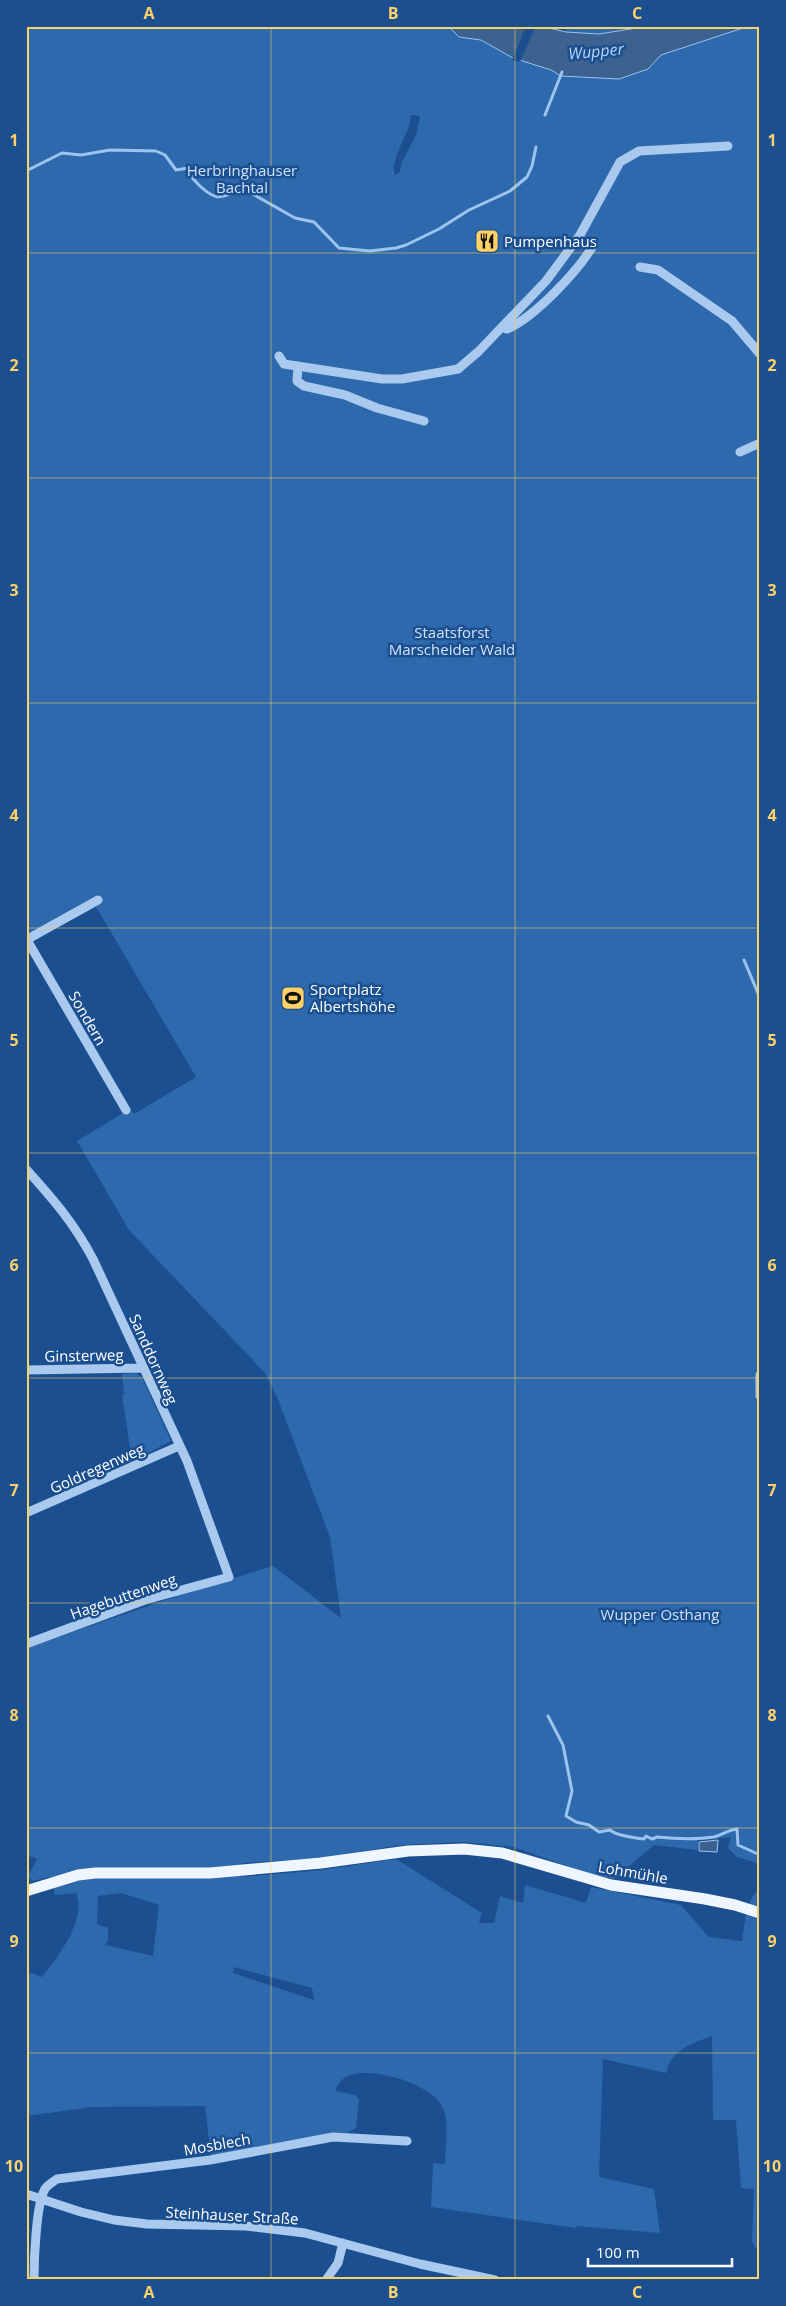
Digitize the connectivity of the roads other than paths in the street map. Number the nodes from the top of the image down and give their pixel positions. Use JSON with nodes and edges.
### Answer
{"nodes":[{"id":1,"x":728,"y":146,"type":"dead end"},
{"id":2,"x":594,"y":244,"type":"dead end"},
{"id":3,"x":640,"y":267,"type":"dead end"},
{"id":4,"x":502,"y":327,"type":"junction"},
{"id":5,"x":760,"y":354,"type":"edge"},
{"id":6,"x":279,"y":356,"type":"dead end"},
{"id":7,"x":298,"y":366,"type":"junction"},
{"id":8,"x":424,"y":421,"type":"dead end"},
{"id":9,"x":760,"y":443,"type":"edge"},
{"id":10,"x":740,"y":452,"type":"dead end"},
{"id":11,"x":98,"y":900,"type":"dead end"},
{"id":12,"x":27,"y":940,"type":"edge"},
{"id":13,"x":126,"y":1110,"type":"dead end"},
{"id":14,"x":26,"y":1170,"type":"edge"},
{"id":15,"x":143,"y":1368,"type":"junction"},
{"id":16,"x":26,"y":1370,"type":"edge"},
{"id":17,"x":760,"y":1375,"type":"edge"},
{"id":18,"x":760,"y":1396,"type":"edge"},
{"id":19,"x":179,"y":1446,"type":"junction"},
{"id":20,"x":26,"y":1513,"type":"edge"},
{"id":21,"x":229,"y":1577,"type":"joint"},
{"id":22,"x":26,"y":1644,"type":"edge"},
{"id":23,"x":26,"y":1890,"type":"edge"},
{"id":24,"x":760,"y":1913,"type":"edge"},
{"id":25,"x":407,"y":2141,"type":"dead end"},
{"id":26,"x":26,"y":2194,"type":"edge"},
{"id":27,"x":41,"y":2199,"type":"junction"},
{"id":28,"x":343,"y":2243,"type":"junction"},
{"id":29,"x":34,"y":2280,"type":"edge"},
{"id":30,"x":326,"y":2280,"type":"edge"},
{"id":31,"x":495,"y":2280,"type":"edge"}],
"edges":[{"from":1,"to":4,"type":"street"},
{"from":2,"to":4,"type":"street"},
{"from":3,"to":5,"type":"street"},
{"from":4,"to":7,"type":"street"},
{"from":6,"to":7,"type":"street"},
{"from":7,"to":8,"type":"street"},
{"from":9,"to":10,"type":"street"},
{"from":11,"to":12,"type":"street","name":"Sondern"},
{"from":12,"to":13,"type":"street","name":"Sondern"},
{"from":14,"to":15,"type":"street","name":"Sanddornweg"},
{"from":15,"to":16,"type":"street","name":"Ginsterweg"},
{"from":15,"to":19,"type":"street","name":"Sanddornweg"},
{"from":17,"to":18,"type":"street"},
{"from":19,"to":20,"type":"street","name":"Goldregenweg"},
{"from":19,"to":21,"type":"street","name":"Sanddornweg"},
{"from":21,"to":22,"type":"street","name":"Hagebuttenweg"},
{"from":23,"to":24,"type":"main road","name":"Lohmühle"},
{"from":25,"to":27,"type":"street","name":"Mosblech"},
{"from":26,"to":27,"type":"street","name":"Steinhauser Straße"},
{"from":27,"to":28,"type":"street","name":"Steinhauser Straße"},
{"from":27,"to":29,"type":"street"},
{"from":28,"to":30,"type":"street"},
{"from":28,"to":31,"type":"street","name":"Steinhauser Straße"}]}
